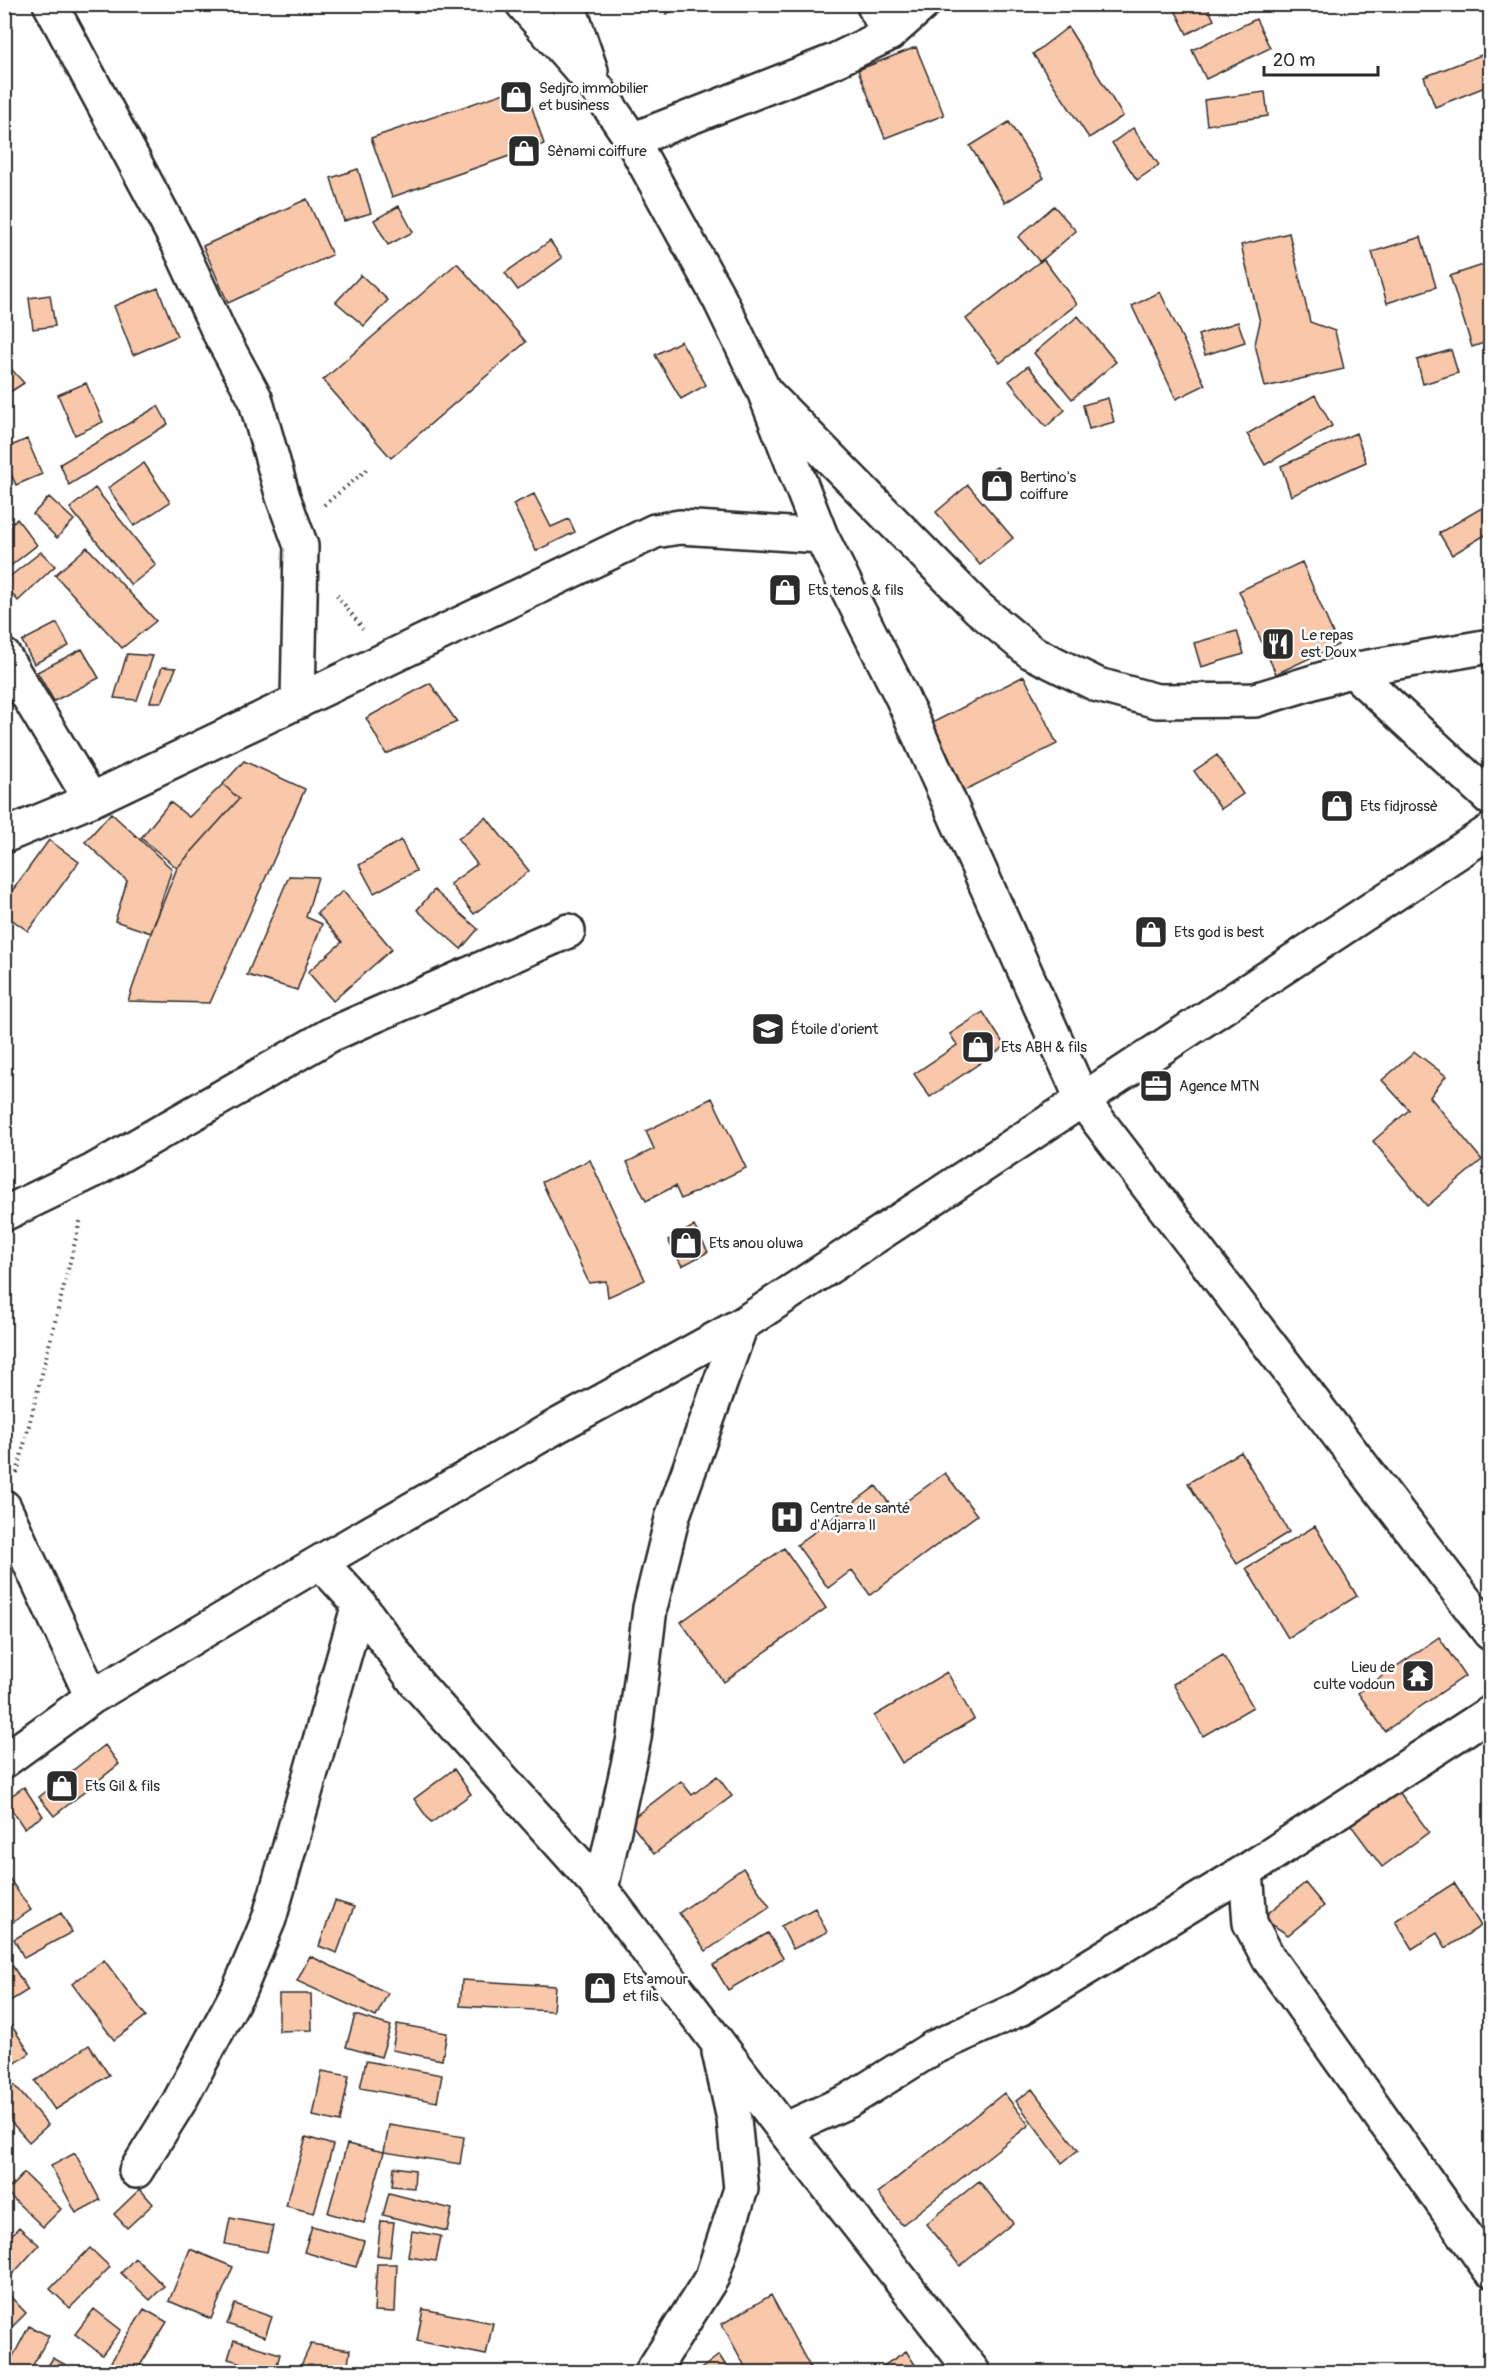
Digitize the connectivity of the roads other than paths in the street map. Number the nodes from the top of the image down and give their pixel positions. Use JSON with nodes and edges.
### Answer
{"nodes":[{"id":1,"x":50,"y":4,"type":"edge"},
{"id":2,"x":523,"y":4,"type":"edge"},
{"id":3,"x":568,"y":4,"type":"edge"},
{"id":4,"x":873,"y":4,"type":"edge"},
{"id":5,"x":923,"y":4,"type":"edge"},
{"id":6,"x":889,"y":34,"type":"junction"},
{"id":7,"x":596,"y":87,"type":"junction"},
{"id":8,"x":632,"y":140,"type":"junction"},
{"id":9,"x":764,"y":391,"type":"junction"},
{"id":10,"x":821,"y":536,"type":"junction"},
{"id":11,"x":1491,"y":646,"type":"edge"},
{"id":12,"x":4,"y":656,"type":"edge"},
{"id":13,"x":1352,"y":670,"type":"junction"},
{"id":14,"x":298,"y":702,"type":"junction"},
{"id":15,"x":1491,"y":798,"type":"edge"},
{"id":16,"x":91,"y":800,"type":"junction"},
{"id":17,"x":1491,"y":831,"type":"edge"},
{"id":18,"x":4,"y":836,"type":"edge"},
{"id":19,"x":568,"y":931,"type":"dead end"},
{"id":20,"x":1083,"y":1101,"type":"junction"},
{"id":21,"x":4,"y":1214,"type":"edge"},
{"id":22,"x":741,"y":1325,"type":"junction"},
{"id":23,"x":6,"y":1509,"type":"edge"},
{"id":24,"x":320,"y":1562,"type":"junction"},
{"id":25,"x":359,"y":1604,"type":"junction"},
{"id":26,"x":1491,"y":1633,"type":"edge"},
{"id":27,"x":92,"y":1697,"type":"junction"},
{"id":28,"x":1491,"y":1713,"type":"edge"},
{"id":29,"x":4,"y":1761,"type":"edge"},
{"id":30,"x":1246,"y":1870,"type":"junction"},
{"id":31,"x":601,"y":1889,"type":"junction"},
{"id":32,"x":718,"y":2044,"type":"junction"},
{"id":33,"x":784,"y":2130,"type":"junction"},
{"id":34,"x":136,"y":2171,"type":"dead end"},
{"id":35,"x":1491,"y":2270,"type":"edge"},
{"id":36,"x":652,"y":2373,"type":"edge"},
{"id":37,"x":973,"y":2373,"type":"edge"}],
"edges":[{"from":1,"to":14,"type":"street"},
{"from":2,"to":7,"type":"street"},
{"from":3,"to":7,"type":"street"},
{"from":4,"to":6,"type":"street"},
{"from":5,"to":6,"type":"street"},
{"from":6,"to":8,"type":"street"},
{"from":7,"to":8,"type":"street"},
{"from":8,"to":9,"type":"street"},
{"from":9,"to":10,"type":"street"},
{"from":9,"to":13,"type":"street"},
{"from":10,"to":14,"type":"street"},
{"from":10,"to":20,"type":"street"},
{"from":11,"to":13,"type":"street"},
{"from":12,"to":16,"type":"street"},
{"from":13,"to":15,"type":"street"},
{"from":14,"to":16,"type":"street"},
{"from":16,"to":18,"type":"street"},
{"from":17,"to":20,"type":"street"},
{"from":19,"to":21,"type":"street"},
{"from":20,"to":22,"type":"street"},
{"from":20,"to":26,"type":"street"},
{"from":22,"to":24,"type":"street"},
{"from":22,"to":31,"type":"street"},
{"from":23,"to":27,"type":"street"},
{"from":24,"to":25,"type":"street"},
{"from":24,"to":27,"type":"street"},
{"from":25,"to":31,"type":"street"},
{"from":25,"to":34,"type":"street"},
{"from":27,"to":29,"type":"street"},
{"from":28,"to":30,"type":"street"},
{"from":30,"to":33,"type":"street"},
{"from":30,"to":35,"type":"street"},
{"from":31,"to":32,"type":"street"},
{"from":32,"to":33,"type":"street"},
{"from":32,"to":36,"type":"street"},
{"from":33,"to":37,"type":"street"}]}
